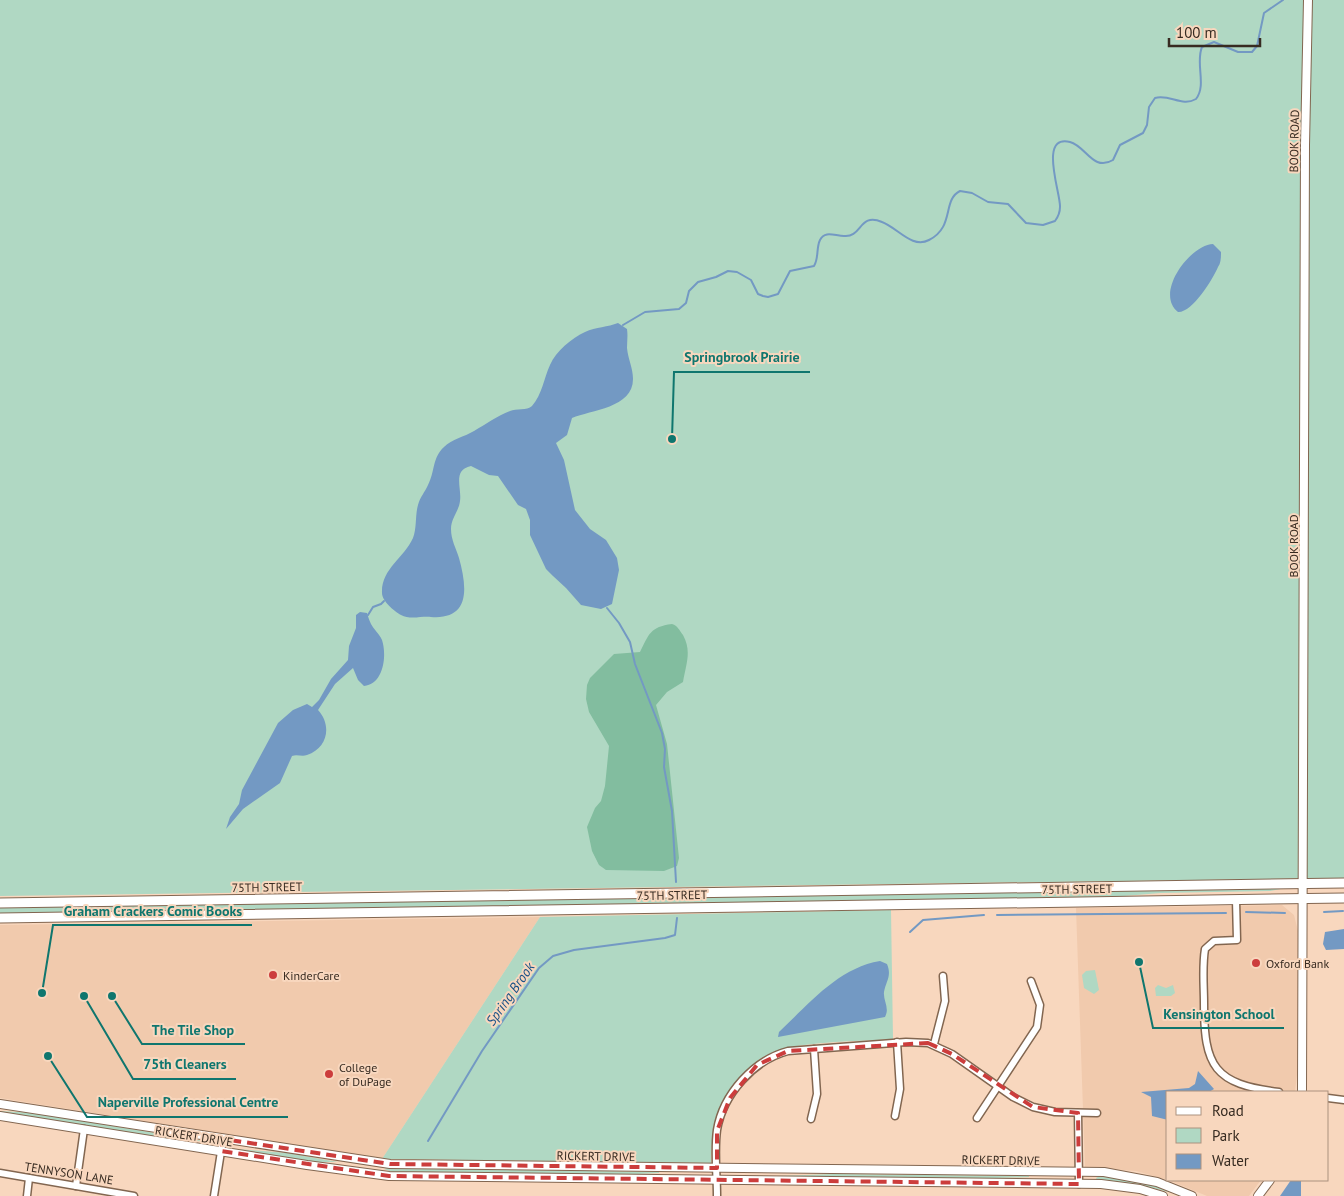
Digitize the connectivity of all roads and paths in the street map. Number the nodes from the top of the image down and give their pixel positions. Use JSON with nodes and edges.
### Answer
{"nodes":[{"id":1,"x":1308,"y":0,"type":"edge"},
{"id":2,"x":1344,"y":883,"type":"edge"},
{"id":3,"x":1303,"y":884,"type":"junction"},
{"id":4,"x":1344,"y":898,"type":"edge"},
{"id":5,"x":1303,"y":899,"type":"junction"},
{"id":6,"x":1236,"y":900,"type":"junction"},
{"id":7,"x":0,"y":903,"type":"edge"},
{"id":8,"x":0,"y":918,"type":"edge"},
{"id":9,"x":943,"y":976,"type":"dead end"},
{"id":10,"x":1031,"y":981,"type":"dead end"},
{"id":11,"x":897,"y":1042,"type":"junction"},
{"id":12,"x":934,"y":1044,"type":"junction"},
{"id":13,"x":814,"y":1049,"type":"junction"},
{"id":14,"x":999,"y":1087,"type":"junction"},
{"id":15,"x":1268,"y":1091,"type":"edge"},
{"id":16,"x":1302,"y":1091,"type":"edge"},
{"id":17,"x":1329,"y":1098,"type":"edge"},
{"id":18,"x":1344,"y":1100,"type":"edge"},
{"id":19,"x":0,"y":1104,"type":"edge"},
{"id":20,"x":1078,"y":1113,"type":"junction"},
{"id":21,"x":1097,"y":1113,"type":"dead end"},
{"id":22,"x":0,"y":1116,"type":"edge"},
{"id":23,"x":895,"y":1116,"type":"dead end"},
{"id":24,"x":977,"y":1118,"type":"dead end"},
{"id":25,"x":811,"y":1119,"type":"dead end"},
{"id":26,"x":84,"y":1129,"type":"junction"},
{"id":27,"x":223,"y":1138,"type":"junction"},
{"id":28,"x":221,"y":1152,"type":"junction"},
{"id":29,"x":717,"y":1168,"type":"junction"},
{"id":30,"x":1079,"y":1172,"type":"junction"},
{"id":31,"x":0,"y":1173,"type":"edge"},
{"id":32,"x":29,"y":1178,"type":"junction"},
{"id":33,"x":717,"y":1180,"type":"junction"},
{"id":34,"x":1269,"y":1181,"type":"edge"},
{"id":35,"x":1079,"y":1184,"type":"junction"},
{"id":36,"x":76,"y":1186,"type":"junction"},
{"id":37,"x":26,"y":1196,"type":"edge"},
{"id":38,"x":134,"y":1196,"type":"edge"},
{"id":39,"x":214,"y":1196,"type":"edge"},
{"id":40,"x":717,"y":1196,"type":"edge"},
{"id":41,"x":1162,"y":1196,"type":"edge"},
{"id":42,"x":1192,"y":1196,"type":"edge"},
{"id":43,"x":1258,"y":1196,"type":"edge"}],
"edges":[{"from":1,"to":3,"type":"street","name":"BOOK ROAD"},
{"from":2,"to":3,"type":"main road","name":"75TH STREET"},
{"from":3,"to":5,"type":"street","name":"BOOK ROAD"},
{"from":3,"to":7,"type":"main road","name":"75TH STREET"},
{"from":4,"to":5,"type":"main road","name":"75TH STREET"},
{"from":5,"to":6,"type":"main road","name":"75TH STREET"},
{"from":5,"to":16,"type":"street","name":"BOOK ROAD"},
{"from":6,"to":8,"type":"main road","name":"75TH STREET"},
{"from":6,"to":15,"type":"street"},
{"from":9,"to":12,"type":"street"},
{"from":10,"to":14,"type":"street"},
{"from":11,"to":12,"type":"street"},
{"from":11,"to":13,"type":"street"},
{"from":11,"to":23,"type":"street"},
{"from":12,"to":14,"type":"street"},
{"from":13,"to":25,"type":"street"},
{"from":13,"to":29,"type":"street"},
{"from":14,"to":20,"type":"street"},
{"from":14,"to":24,"type":"street"},
{"from":17,"to":18,"type":"street"},
{"from":19,"to":27,"type":"street","name":"RICKERT DRIVE"},
{"from":20,"to":21,"type":"street"},
{"from":20,"to":30,"type":"street"},
{"from":22,"to":26,"type":"street","name":"RICKERT DRIVE"},
{"from":26,"to":28,"type":"street","name":"RICKERT DRIVE"},
{"from":26,"to":36,"type":"street"},
{"from":27,"to":28,"type":"street"},
{"from":27,"to":29,"type":"street","name":"RICKERT DRIVE"},
{"from":28,"to":33,"type":"street","name":"RICKERT DRIVE"},
{"from":28,"to":39,"type":"street"},
{"from":29,"to":30,"type":"street","name":"RICKERT DRIVE"},
{"from":29,"to":33,"type":"street"},
{"from":30,"to":35,"type":"street"},
{"from":30,"to":42,"type":"street","name":"RICKERT DRIVE"},
{"from":31,"to":32,"type":"street","name":"TENNYSON LANE"},
{"from":32,"to":36,"type":"street","name":"TENNYSON LANE"},
{"from":32,"to":37,"type":"street"},
{"from":33,"to":35,"type":"street","name":"RICKERT DRIVE"},
{"from":33,"to":40,"type":"street"},
{"from":34,"to":43,"type":"street"},
{"from":35,"to":41,"type":"street","name":"RICKERT DRIVE"},
{"from":36,"to":38,"type":"street","name":"TENNYSON LANE"}]}
